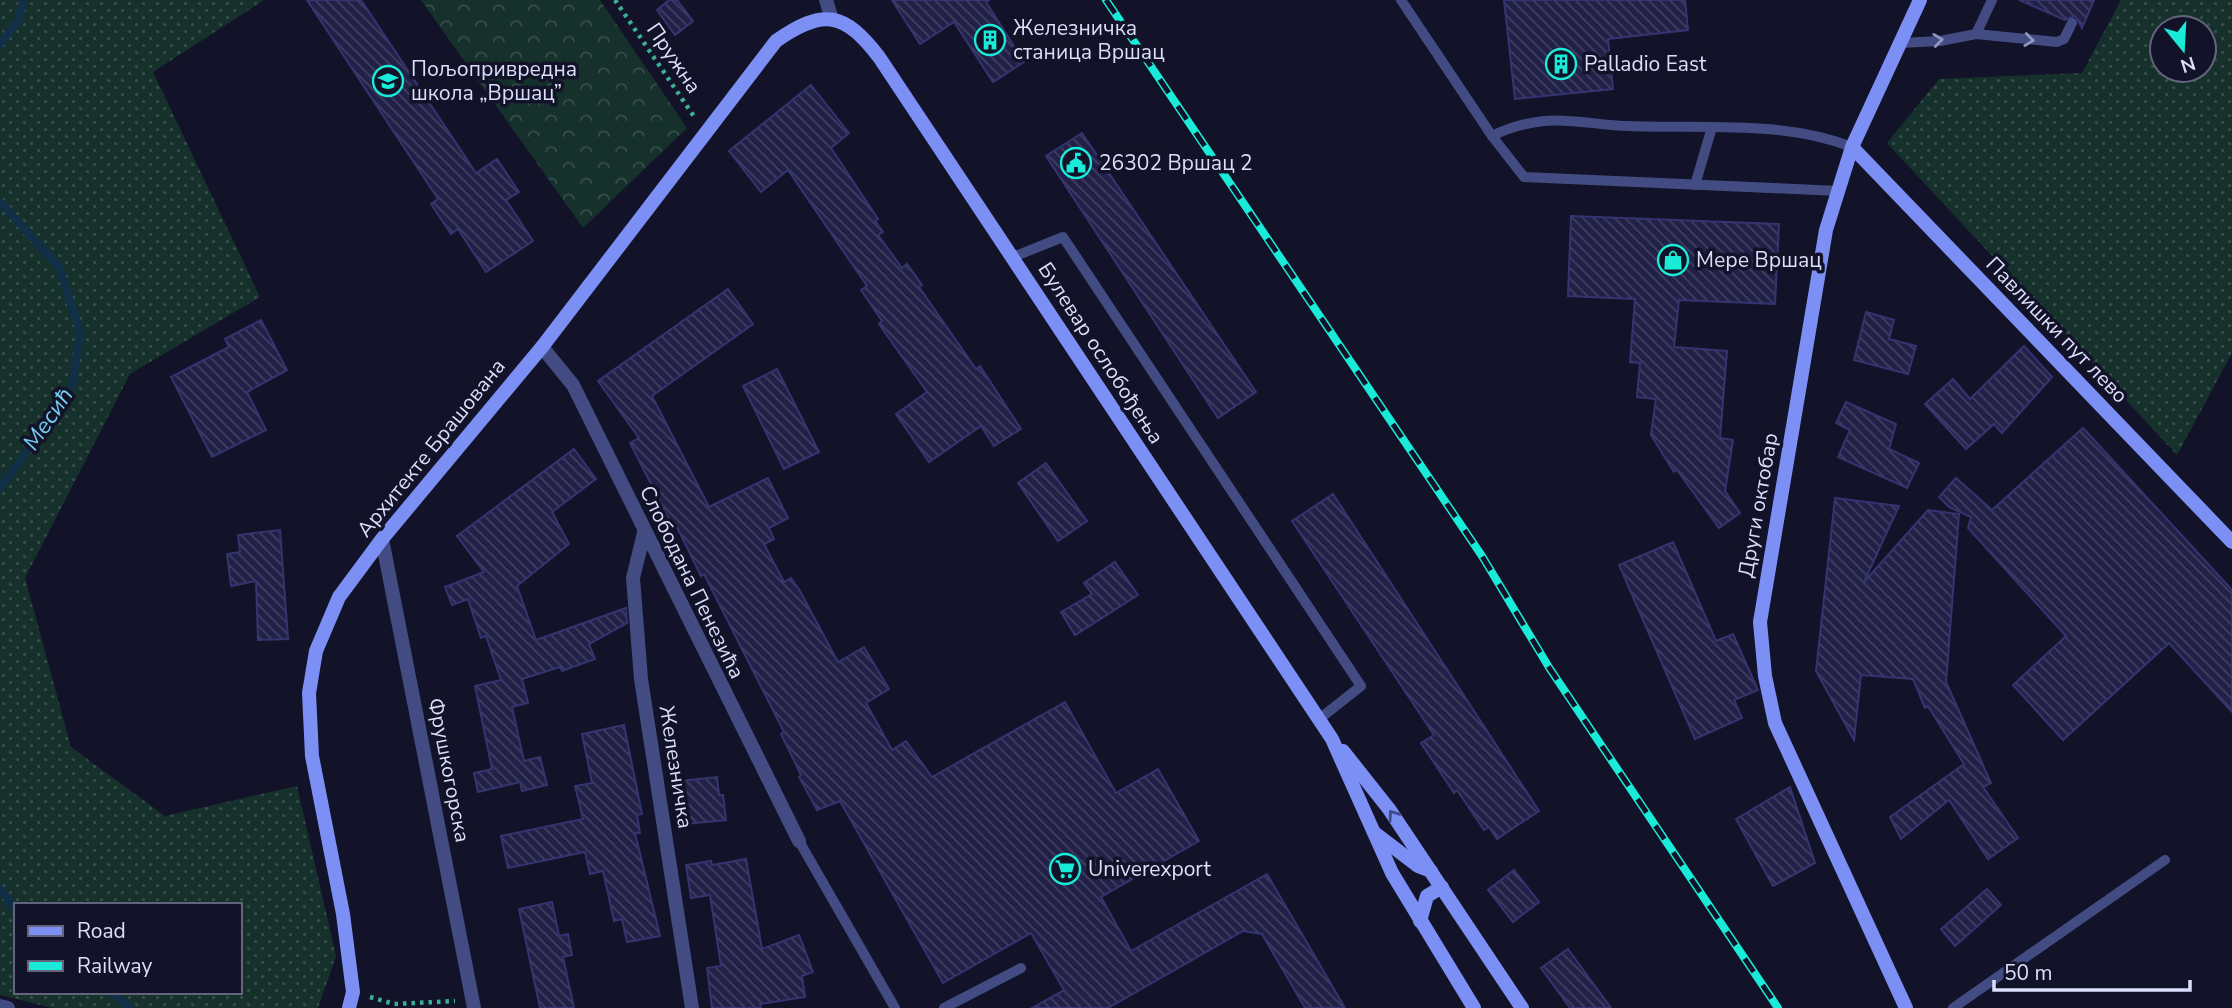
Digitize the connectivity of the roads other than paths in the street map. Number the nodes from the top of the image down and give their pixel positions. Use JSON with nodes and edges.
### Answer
{"nodes":[{"id":1,"x":826,"y":0,"type":"edge"},
{"id":2,"x":1401,"y":0,"type":"edge"},
{"id":3,"x":1920,"y":0,"type":"edge"},
{"id":4,"x":1992,"y":0,"type":"edge"},
{"id":5,"x":831,"y":16,"type":"junction"},
{"id":6,"x":2072,"y":23,"type":"dead end"},
{"id":7,"x":1976,"y":34,"type":"junction"},
{"id":8,"x":1900,"y":43,"type":"junction"},
{"id":9,"x":1712,"y":127,"type":"junction"},
{"id":10,"x":1492,"y":136,"type":"junction"},
{"id":11,"x":1852,"y":148,"type":"junction"},
{"id":12,"x":1695,"y":185,"type":"junction"},
{"id":13,"x":1839,"y":191,"type":"junction"},
{"id":14,"x":1013,"y":257,"type":"junction"},
{"id":15,"x":542,"y":346,"type":"junction"},
{"id":16,"x":644,"y":533,"type":"junction"},
{"id":17,"x":382,"y":539,"type":"junction"},
{"id":18,"x":2232,"y":542,"type":"edge"},
{"id":19,"x":1318,"y":720,"type":"junction"},
{"id":20,"x":1332,"y":739,"type":"junction"},
{"id":21,"x":1372,"y":831,"type":"junction"},
{"id":22,"x":799,"y":841,"type":"joint"},
{"id":23,"x":2165,"y":859,"type":"dead end"},
{"id":24,"x":1432,"y":872,"type":"junction"},
{"id":25,"x":1442,"y":887,"type":"junction"},
{"id":26,"x":1420,"y":921,"type":"junction"},
{"id":27,"x":1021,"y":968,"type":"dead end"},
{"id":28,"x":473,"y":1002,"type":"edge"},
{"id":29,"x":0,"y":1006,"type":"edge"},
{"id":30,"x":8,"y":1008,"type":"edge"},
{"id":31,"x":349,"y":1008,"type":"edge"},
{"id":32,"x":692,"y":1008,"type":"edge"},
{"id":33,"x":895,"y":1008,"type":"edge"},
{"id":34,"x":944,"y":1008,"type":"edge"},
{"id":35,"x":1474,"y":1008,"type":"edge"},
{"id":36,"x":1522,"y":1008,"type":"edge"},
{"id":37,"x":1906,"y":1008,"type":"edge"},
{"id":38,"x":1953,"y":1008,"type":"edge"}],
"edges":[{"from":1,"to":5,"type":"street"},
{"from":2,"to":10,"type":"lane"},
{"from":3,"to":8,"type":"street","name":"Други октобар"},
{"from":4,"to":7,"type":"lane"},
{"from":5,"to":14,"type":"street","name":"Булевар ослобођења"},
{"from":5,"to":15,"type":"street","name":"Архитекте Брашована"},
{"from":7,"to":6,"type":"lane","one_way":true},
{"from":8,"to":7,"type":"lane","one_way":true},
{"from":8,"to":11,"type":"street","name":"Други октобар"},
{"from":9,"to":10,"type":"lane"},
{"from":9,"to":11,"type":"lane"},
{"from":9,"to":12,"type":"lane"},
{"from":10,"to":12,"type":"lane"},
{"from":11,"to":13,"type":"street","name":"Други октобар"},
{"from":11,"to":18,"type":"street","name":"Павлишки пут лево"},
{"from":12,"to":13,"type":"lane"},
{"from":13,"to":37,"type":"street","name":"Други октобар"},
{"from":14,"to":19,"type":"street","name":"Булевар ослобођења"},
{"from":14,"to":19,"type":"lane"},
{"from":15,"to":16,"type":"street","name":"Слободана Пенезића"},
{"from":15,"to":17,"type":"street","name":"Архитекте Брашована"},
{"from":16,"to":22,"type":"street","name":"Слободана Пенезића"},
{"from":16,"to":32,"type":"street","name":"Железничка"},
{"from":17,"to":28,"type":"street","name":"Фрушкогорска"},
{"from":17,"to":31,"type":"street","name":"Архитекте Брашована"},
{"from":19,"to":20,"type":"street","name":"Булевар ослобођења"},
{"from":20,"to":21,"type":"street","name":"Булевар ослобођења"},
{"from":24,"to":20,"type":"street","name":"Булевар ослобођења","one_way":true},
{"from":21,"to":24,"type":"street","name":"Булевар ослобођења"},
{"from":21,"to":26,"type":"street","name":"Булевар ослобођења"},
{"from":22,"to":33,"type":"lane"},
{"from":23,"to":38,"type":"lane"},
{"from":24,"to":25,"type":"street","name":"Булевар ослобођења"},
{"from":25,"to":26,"type":"street"},
{"from":25,"to":36,"type":"street","name":"Булевар ослобођења"},
{"from":26,"to":35,"type":"street","name":"Булевар ослобођења"},
{"from":27,"to":34,"type":"lane"},
{"from":29,"to":30,"type":"street"}]}
